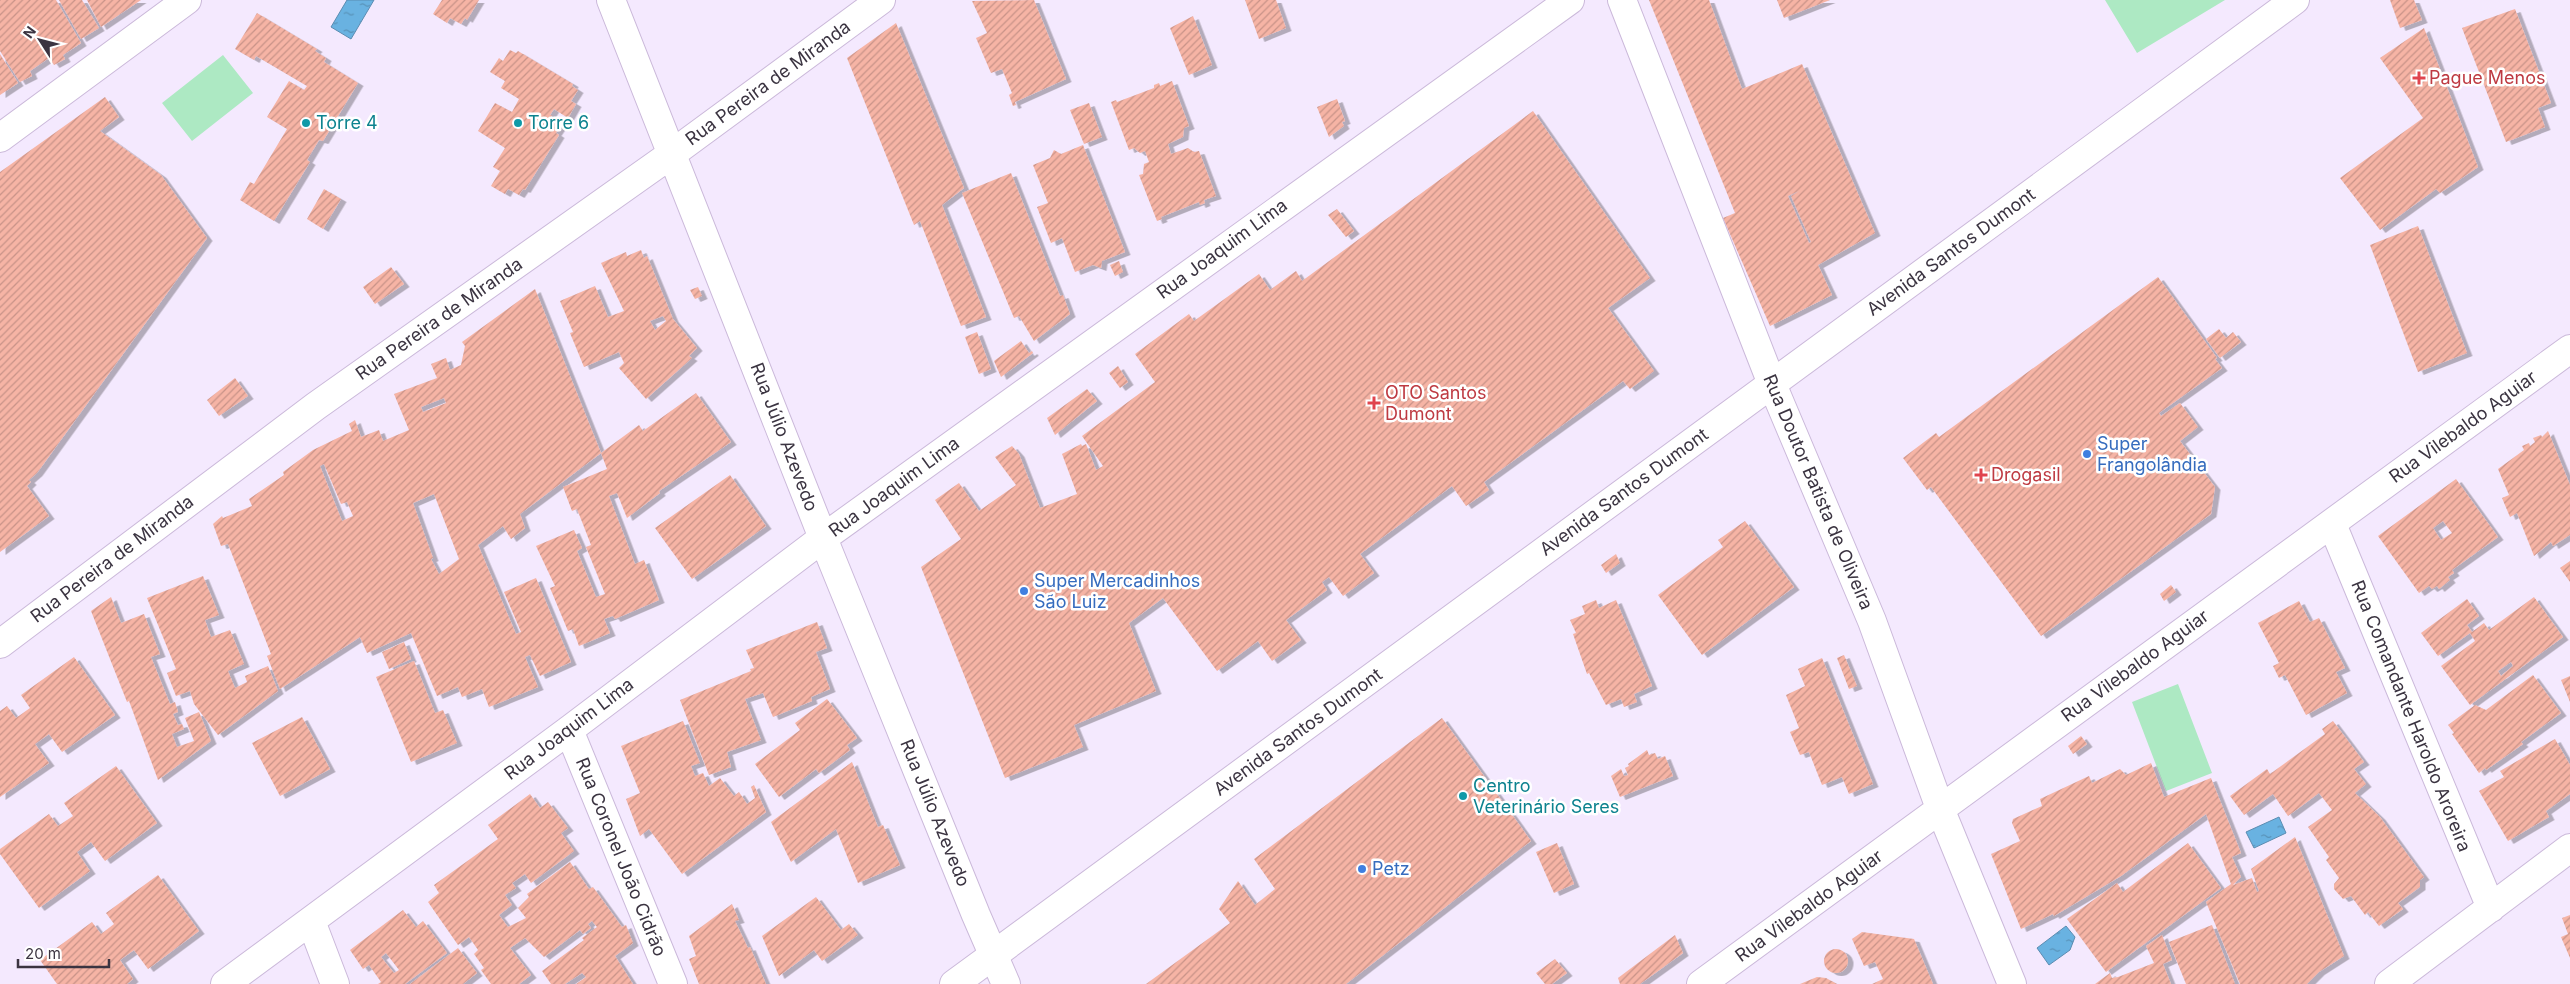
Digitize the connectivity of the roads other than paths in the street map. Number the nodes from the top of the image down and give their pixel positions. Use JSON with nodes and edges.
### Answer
{"nodes":[{"id":1,"x":187,"y":0,"type":"edge"},
{"id":2,"x":611,"y":0,"type":"edge"},
{"id":3,"x":881,"y":0,"type":"edge"},
{"id":4,"x":1570,"y":0,"type":"edge"},
{"id":5,"x":1622,"y":0,"type":"edge"},
{"id":6,"x":2295,"y":0,"type":"edge"},
{"id":7,"x":0,"y":138,"type":"edge"},
{"id":8,"x":673,"y":153,"type":"junction"},
{"id":9,"x":2570,"y":348,"type":"edge"},
{"id":10,"x":1772,"y":384,"type":"junction"},
{"id":11,"x":2332,"y":524,"type":"junction"},
{"id":12,"x":823,"y":538,"type":"junction"},
{"id":13,"x":0,"y":644,"type":"edge"},
{"id":14,"x":569,"y":730,"type":"junction"},
{"id":15,"x":1941,"y":810,"type":"junction"},
{"id":16,"x":2570,"y":848,"type":"edge"},
{"id":17,"x":2491,"y":908,"type":"junction"},
{"id":18,"x":310,"y":920,"type":"junction"},
{"id":19,"x":994,"y":956,"type":"junction"},
{"id":20,"x":225,"y":984,"type":"edge"},
{"id":21,"x":335,"y":984,"type":"edge"},
{"id":22,"x":673,"y":984,"type":"edge"},
{"id":23,"x":954,"y":984,"type":"edge"},
{"id":24,"x":1006,"y":984,"type":"edge"},
{"id":25,"x":1702,"y":984,"type":"edge"},
{"id":26,"x":2012,"y":984,"type":"edge"},
{"id":27,"x":2389,"y":984,"type":"edge"}],
"edges":[{"from":1,"to":7,"type":"street"},
{"from":2,"to":8,"type":"street","name":"Rua Júlio Azevedo"},
{"from":3,"to":8,"type":"street","name":"Rua Pereira de Miranda"},
{"from":4,"to":12,"type":"street","name":"Rua Joaquim Lima"},
{"from":5,"to":10,"type":"street","name":"Rua Doutor Batista de Oliveira"},
{"from":6,"to":10,"type":"street","name":"Avenida Santos Dumont"},
{"from":8,"to":12,"type":"street","name":"Rua Júlio Azevedo"},
{"from":8,"to":13,"type":"street","name":"Rua Pereira de Miranda"},
{"from":9,"to":11,"type":"street","name":"Rua Vilebaldo Aguiar"},
{"from":10,"to":15,"type":"street","name":"Rua Doutor Batista de Oliveira"},
{"from":10,"to":19,"type":"street","name":"Avenida Santos Dumont"},
{"from":11,"to":15,"type":"street","name":"Rua Vilebaldo Aguiar"},
{"from":11,"to":17,"type":"street","name":"Rua Comandante Haroldo Aroreira"},
{"from":12,"to":14,"type":"street","name":"Rua Joaquim Lima"},
{"from":12,"to":19,"type":"street","name":"Rua Júlio Azevedo"},
{"from":14,"to":18,"type":"street","name":"Rua Joaquim Lima"},
{"from":14,"to":22,"type":"street","name":"Rua Coronel João Cidrão"},
{"from":15,"to":25,"type":"street","name":"Rua Vilebaldo Aguiar"},
{"from":15,"to":26,"type":"street","name":"Rua Doutor Batista de Oliveira"},
{"from":16,"to":17,"type":"street"},
{"from":17,"to":27,"type":"street"},
{"from":18,"to":20,"type":"street","name":"Rua Joaquim Lima"},
{"from":18,"to":21,"type":"street"},
{"from":19,"to":23,"type":"street","name":"Avenida Santos Dumont"},
{"from":19,"to":24,"type":"street","name":"Rua Júlio Azevedo"}]}
